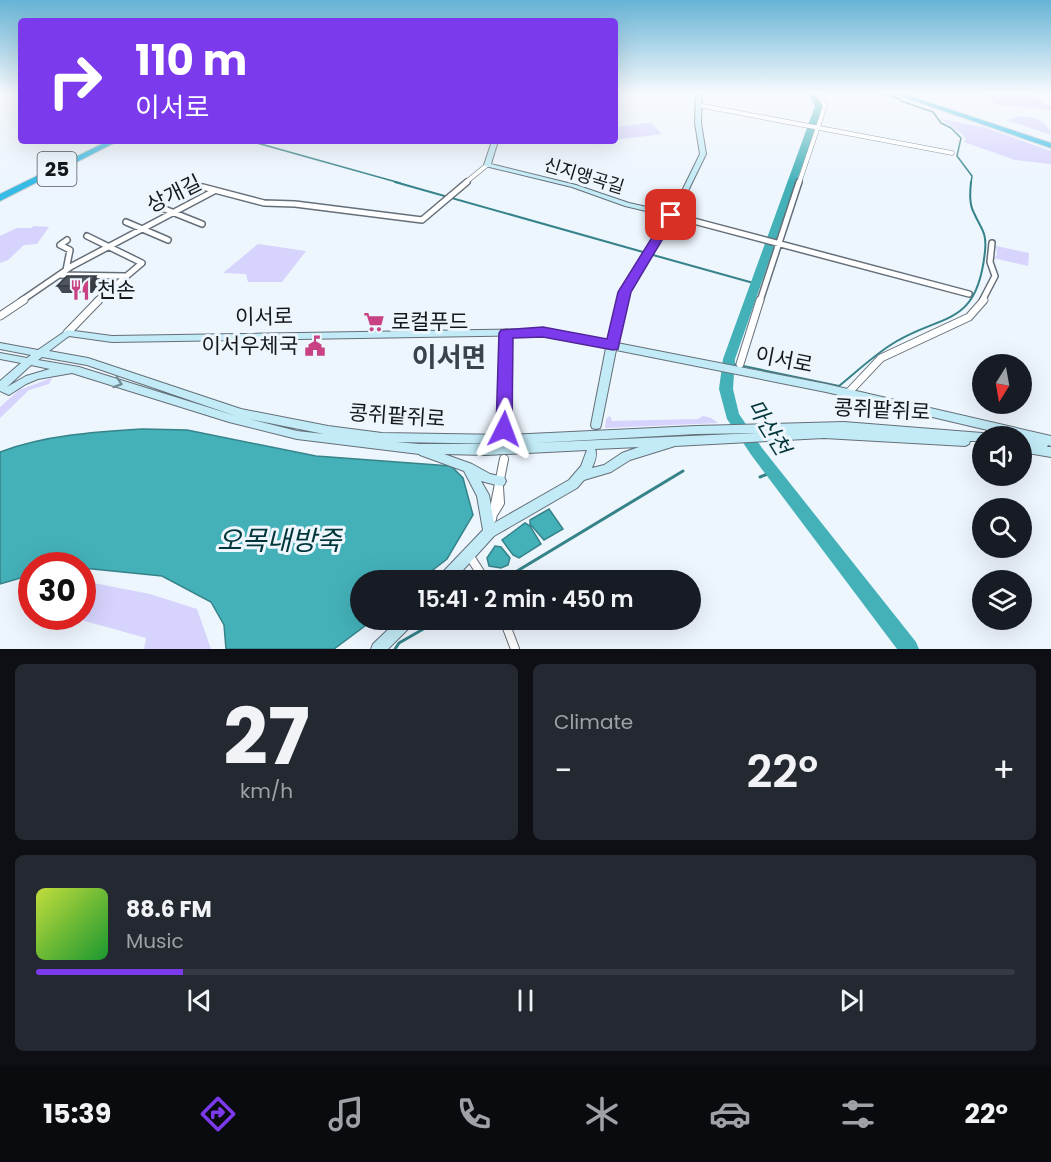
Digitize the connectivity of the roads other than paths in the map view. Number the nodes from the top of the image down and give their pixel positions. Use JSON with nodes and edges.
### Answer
{"nodes":[{"id":1,"x":698,"y":122,"type":"edge"},
{"id":2,"x":791,"y":122,"type":"edge"},
{"id":3,"x":818,"y":122,"type":"edge"},
{"id":4,"x":985,"y":122,"type":"edge"},
{"id":5,"x":988,"y":122,"type":"edge"},
{"id":6,"x":816,"y":127,"type":"junction"},
{"id":7,"x":99,"y":144,"type":"edge"},
{"id":8,"x":108,"y":144,"type":"edge"},
{"id":9,"x":494,"y":144,"type":"edge"},
{"id":10,"x":1051,"y":144,"type":"edge"},
{"id":11,"x":952,"y":153,"type":"dead end"},
{"id":12,"x":487,"y":165,"type":"junction"},
{"id":13,"x":214,"y":191,"type":"junction"},
{"id":14,"x":0,"y":196,"type":"edge"},
{"id":15,"x":174,"y":213,"type":"junction"},
{"id":16,"x":671,"y":215,"type":"junction"},
{"id":17,"x":126,"y":222,"type":"dead end"},
{"id":18,"x":202,"y":224,"type":"dead end"},
{"id":19,"x":141,"y":229,"type":"junction"},
{"id":20,"x":87,"y":236,"type":"dead end"},
{"id":21,"x":67,"y":240,"type":"dead end"},
{"id":22,"x":168,"y":240,"type":"dead end"},
{"id":23,"x":776,"y":243,"type":"junction"},
{"id":24,"x":992,"y":243,"type":"dead end"},
{"id":25,"x":106,"y":246,"type":"junction"},
{"id":26,"x":66,"y":270,"type":"junction"},
{"id":27,"x":58,"y":275,"type":"junction"},
{"id":28,"x":125,"y":276,"type":"junction"},
{"id":29,"x":969,"y":294,"type":"dead end"},
{"id":30,"x":0,"y":316,"type":"edge"},
{"id":31,"x":67,"y":333,"type":"junction"},
{"id":32,"x":506,"y":333,"type":"junction"},
{"id":33,"x":613,"y":345,"type":"junction"},
{"id":34,"x":0,"y":346,"type":"edge"},
{"id":35,"x":0,"y":357,"type":"edge"},
{"id":36,"x":37,"y":358,"type":"junction"},
{"id":37,"x":737,"y":367,"type":"junction"},
{"id":38,"x":79,"y":371,"type":"junction"},
{"id":39,"x":13,"y":376,"type":"junction"},
{"id":40,"x":2,"y":391,"type":"edge"},
{"id":41,"x":848,"y":393,"type":"junction"},
{"id":42,"x":596,"y":425,"type":"dead end"},
{"id":43,"x":504,"y":429,"type":"dead end"},
{"id":44,"x":763,"y":432,"type":"junction"},
{"id":45,"x":724,"y":433,"type":"junction"},
{"id":46,"x":972,"y":436,"type":"edge"},
{"id":47,"x":677,"y":440,"type":"junction"},
{"id":48,"x":972,"y":442,"type":"edge"},
{"id":49,"x":1032,"y":442,"type":"edge"},
{"id":50,"x":1051,"y":443,"type":"edge"},
{"id":51,"x":419,"y":449,"type":"junction"},
{"id":52,"x":1032,"y":449,"type":"edge"},
{"id":53,"x":591,"y":452,"type":"dead end"},
{"id":54,"x":1051,"y":452,"type":"edge"},
{"id":55,"x":504,"y":459,"type":"dead end"},
{"id":56,"x":468,"y":467,"type":"junction"},
{"id":57,"x":582,"y":476,"type":"junction"},
{"id":58,"x":500,"y":484,"type":"junction"},
{"id":59,"x":490,"y":532,"type":"junction"},
{"id":60,"x":470,"y":555,"type":"junction"},
{"id":61,"x":455,"y":570,"type":"edge"},
{"id":62,"x":479,"y":570,"type":"edge"},
{"id":63,"x":397,"y":630,"type":"edge"},
{"id":64,"x":508,"y":630,"type":"edge"},
{"id":65,"x":378,"y":649,"type":"edge"},
{"id":66,"x":515,"y":649,"type":"edge"}],
"edges":[{"from":1,"to":16,"type":"street"},
{"from":2,"to":6,"type":"street"},
{"from":3,"to":6,"type":"street"},
{"from":4,"to":10,"type":"highway"},
{"from":5,"to":10,"type":"highway"},
{"from":6,"to":11,"type":"street"},
{"from":6,"to":23,"type":"street"},
{"from":7,"to":14,"type":"highway","number":"25"},
{"from":8,"to":14,"type":"highway","number":"25"},
{"from":9,"to":12,"type":"street"},
{"from":12,"to":13,"type":"street","name":"상개길"},
{"from":12,"to":16,"type":"street","name":"신지앵곡길"},
{"from":13,"to":15,"type":"street","name":"상개길"},
{"from":13,"to":15,"type":"street"},
{"from":15,"to":18,"type":"street"},
{"from":15,"to":19,"type":"street","name":"상개길"},
{"from":16,"to":23,"type":"street"},
{"from":16,"to":33,"type":"street"},
{"from":17,"to":19,"type":"street"},
{"from":19,"to":22,"type":"street"},
{"from":19,"to":25,"type":"street","name":"상개길"},
{"from":20,"to":25,"type":"street"},
{"from":21,"to":26,"type":"street"},
{"from":23,"to":29,"type":"street"},
{"from":23,"to":37,"type":"street"},
{"from":24,"to":41,"type":"street"},
{"from":25,"to":26,"type":"street","name":"상개길"},
{"from":25,"to":28,"type":"street"},
{"from":26,"to":27,"type":"street","name":"상개길"},
{"from":27,"to":28,"type":"street"},
{"from":27,"to":30,"type":"street","name":"상개길"},
{"from":28,"to":31,"type":"street"},
{"from":31,"to":32,"type":"street","name":"이서로"},
{"from":31,"to":36,"type":"street"},
{"from":32,"to":33,"type":"street","name":"이서로"},
{"from":32,"to":43,"type":"street"},
{"from":33,"to":37,"type":"street","name":"이서로"},
{"from":33,"to":42,"type":"street"},
{"from":34,"to":36,"type":"street","name":"콩쥐팥쥐로"},
{"from":35,"to":36,"type":"street","name":"콩쥐팥쥐로"},
{"from":35,"to":39,"type":"street"},
{"from":36,"to":38,"type":"street","name":"콩쥐팥쥐로"},
{"from":36,"to":39,"type":"street"},
{"from":36,"to":40,"type":"street"},
{"from":36,"to":45,"type":"street","name":"콩쥐팥쥐로"},
{"from":37,"to":41,"type":"street","name":"이서로"},
{"from":38,"to":40,"type":"street"},
{"from":38,"to":51,"type":"street","name":"콩쥐팥쥐로","one_way":true},
{"from":39,"to":40,"type":"street"},
{"from":41,"to":50,"type":"street","name":"이서로"},
{"from":44,"to":45,"type":"street","name":"콩쥐팥쥐로"},
{"from":44,"to":46,"type":"street","name":"콩쥐팥쥐로"},
{"from":44,"to":48,"type":"street","name":"콩쥐팥쥐로"},
{"from":45,"to":47,"type":"street","name":"콩쥐팥쥐로"},
{"from":47,"to":51,"type":"street","name":"콩쥐팥쥐로"},
{"from":47,"to":57,"type":"street"},
{"from":49,"to":50,"type":"street"},
{"from":51,"to":56,"type":"street"},
{"from":52,"to":54,"type":"street"},
{"from":53,"to":57,"type":"street"},
{"from":55,"to":58,"type":"street"},
{"from":56,"to":58,"type":"street"},
{"from":56,"to":59,"type":"street"},
{"from":57,"to":59,"type":"street"},
{"from":58,"to":59,"type":"street"},
{"from":59,"to":60,"type":"street"},
{"from":60,"to":61,"type":"street"},
{"from":60,"to":62,"type":"street"},
{"from":63,"to":65,"type":"street"},
{"from":64,"to":66,"type":"street"}]}
